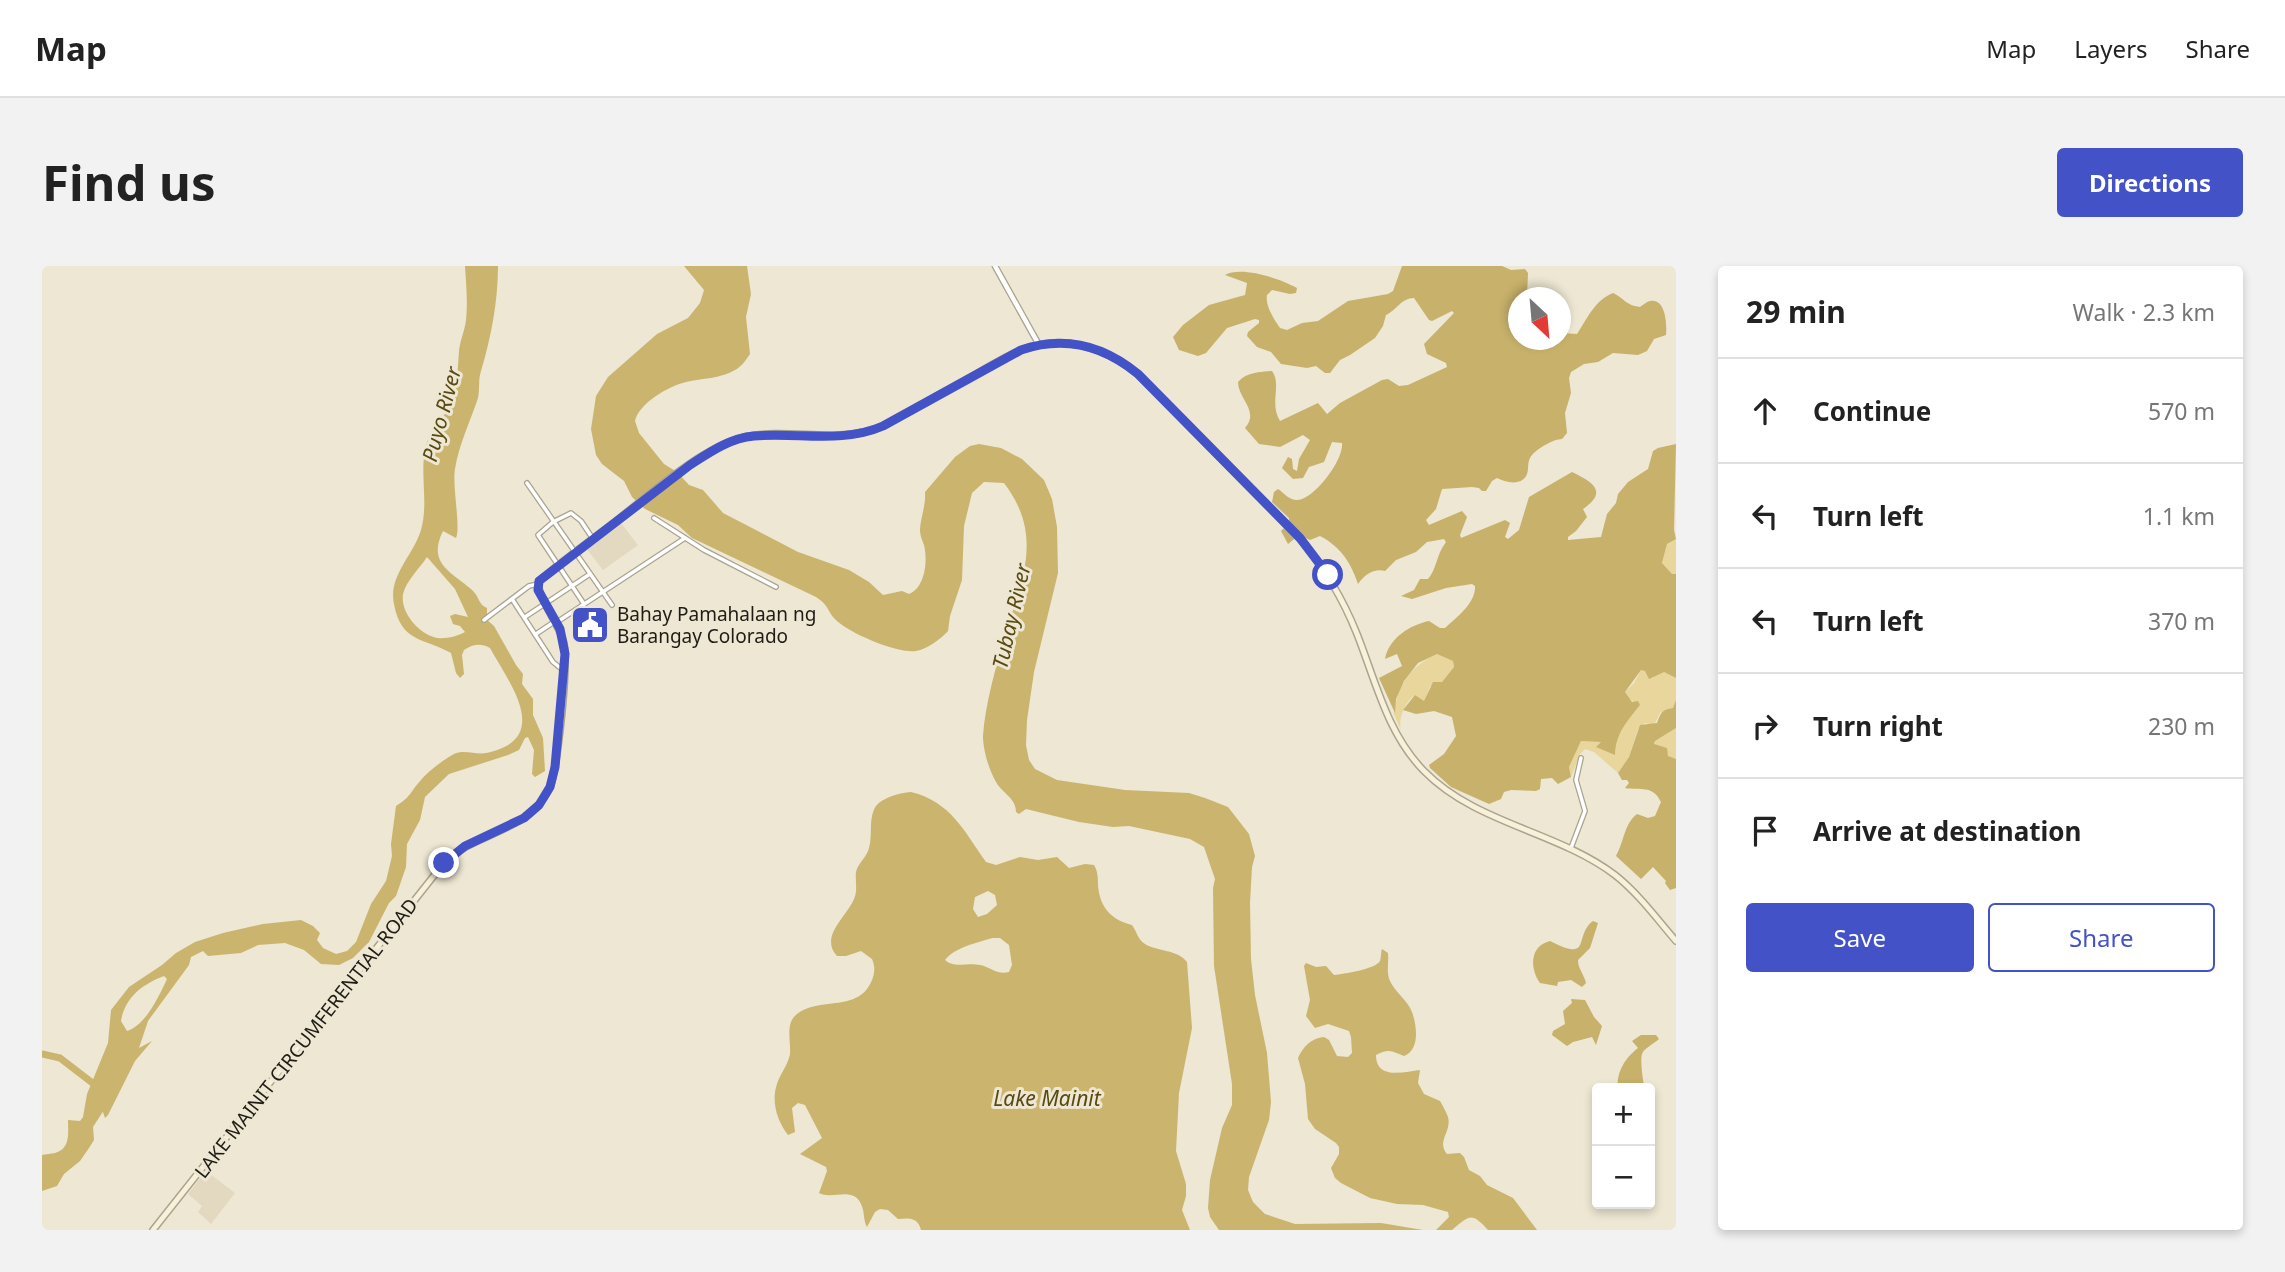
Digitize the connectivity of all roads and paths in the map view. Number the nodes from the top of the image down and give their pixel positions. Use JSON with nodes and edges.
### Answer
{"nodes":[{"id":1,"x":995,"y":266,"type":"edge"},
{"id":2,"x":1039,"y":345,"type":"junction"},
{"id":3,"x":527,"y":483,"type":"dead end"},
{"id":4,"x":654,"y":518,"type":"dead end"},
{"id":5,"x":553,"y":522,"type":"junction"},
{"id":6,"x":685,"y":538,"type":"junction"},
{"id":7,"x":593,"y":539,"type":"junction"},
{"id":8,"x":575,"y":553,"type":"junction"},
{"id":9,"x":558,"y":566,"type":"junction"},
{"id":10,"x":590,"y":574,"type":"junction"},
{"id":11,"x":538,"y":584,"type":"junction"},
{"id":12,"x":572,"y":586,"type":"junction"},
{"id":13,"x":776,"y":587,"type":"dead end"},
{"id":14,"x":602,"y":592,"type":"junction"},
{"id":15,"x":512,"y":599,"type":"junction"},
{"id":16,"x":546,"y":603,"type":"junction"},
{"id":17,"x":584,"y":604,"type":"junction"},
{"id":18,"x":612,"y":605,"type":"dead end"},
{"id":19,"x":525,"y":617,"type":"junction"},
{"id":20,"x":484,"y":620,"type":"dead end"},
{"id":21,"x":556,"y":622,"type":"junction"},
{"id":22,"x":536,"y":634,"type":"junction"},
{"id":23,"x":564,"y":671,"type":"junction"},
{"id":24,"x":1581,"y":758,"type":"dead end"},
{"id":25,"x":1571,"y":850,"type":"junction"},
{"id":26,"x":1676,"y":941,"type":"edge"},
{"id":27,"x":153,"y":1230,"type":"edge"}],
"edges":[{"from":1,"to":2,"type":"street"},
{"from":2,"to":7,"type":"main road"},
{"from":2,"to":25,"type":"main road"},
{"from":3,"to":5,"type":"street"},
{"from":4,"to":6,"type":"street"},
{"from":5,"to":7,"type":"street"},
{"from":5,"to":8,"type":"street"},
{"from":5,"to":9,"type":"street"},
{"from":6,"to":13,"type":"street"},
{"from":6,"to":14,"type":"street"},
{"from":7,"to":8,"type":"main road"},
{"from":8,"to":9,"type":"main road"},
{"from":8,"to":10,"type":"street"},
{"from":9,"to":11,"type":"main road"},
{"from":9,"to":12,"type":"street"},
{"from":10,"to":12,"type":"street"},
{"from":10,"to":14,"type":"street"},
{"from":11,"to":15,"type":"street"},
{"from":11,"to":16,"type":"main road","name":"LAKE MAINIT CIRCUMFERENTIAL ROAD"},
{"from":12,"to":16,"type":"street"},
{"from":12,"to":17,"type":"street"},
{"from":14,"to":17,"type":"street"},
{"from":14,"to":18,"type":"street"},
{"from":15,"to":19,"type":"street"},
{"from":15,"to":20,"type":"street"},
{"from":16,"to":19,"type":"street"},
{"from":16,"to":21,"type":"main road","name":"LAKE MAINIT CIRCUMFERENTIAL ROAD"},
{"from":17,"to":21,"type":"street"},
{"from":19,"to":22,"type":"street"},
{"from":21,"to":22,"type":"street"},
{"from":21,"to":23,"type":"main road","name":"LAKE MAINIT CIRCUMFERENTIAL ROAD"},
{"from":22,"to":23,"type":"street"},
{"from":23,"to":27,"type":"main road","name":"LAKE MAINIT CIRCUMFERENTIAL ROAD"},
{"from":24,"to":25,"type":"street"},
{"from":25,"to":26,"type":"main road"}]}
